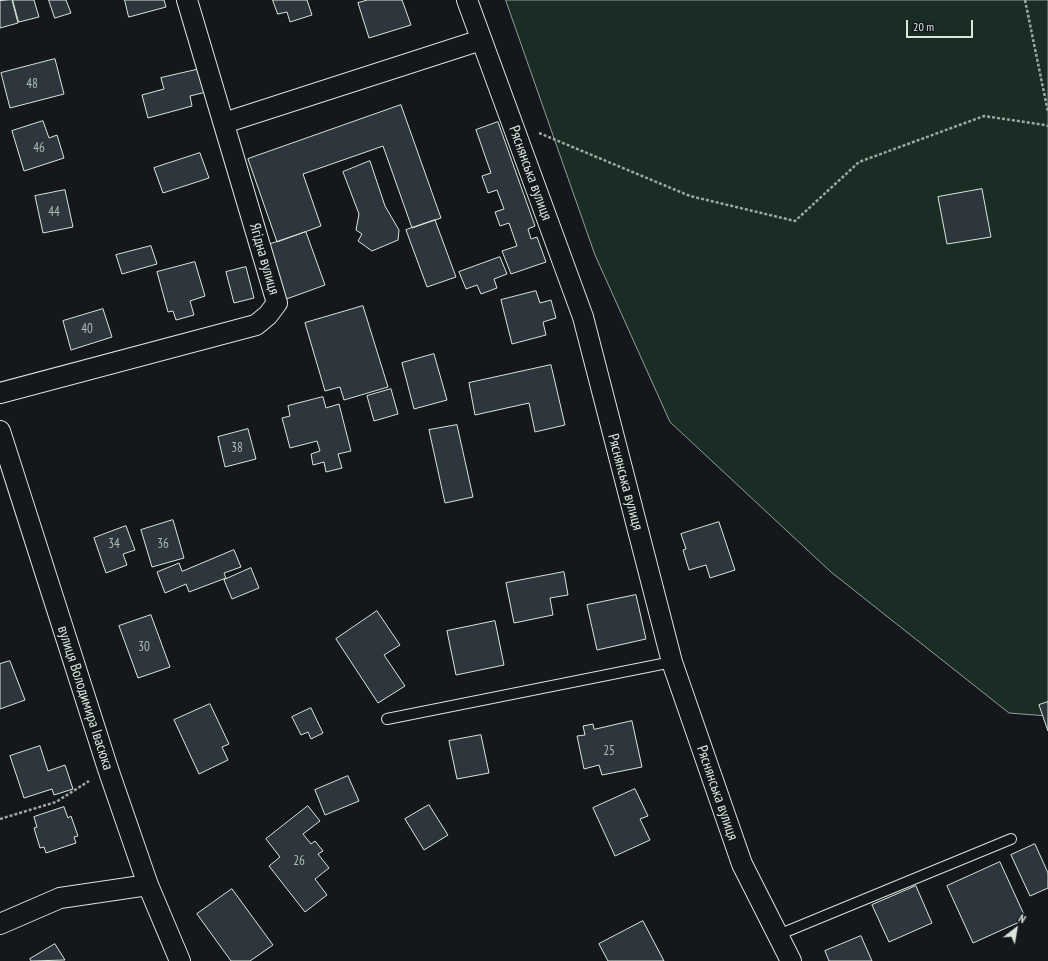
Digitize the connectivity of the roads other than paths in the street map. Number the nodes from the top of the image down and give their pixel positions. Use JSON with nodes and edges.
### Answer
{"nodes":[{"id":1,"x":187,"y":0,"type":"edge"},
{"id":2,"x":467,"y":0,"type":"edge"},
{"id":3,"x":481,"y":40,"type":"junction"},
{"id":4,"x":224,"y":123,"type":"junction"},
{"id":5,"x":0,"y":394,"type":"edge"},
{"id":6,"x":0,"y":431,"type":"edge"},
{"id":7,"x":672,"y":662,"type":"junction"},
{"id":8,"x":387,"y":719,"type":"dead end"},
{"id":9,"x":1011,"y":839,"type":"dead end"},
{"id":10,"x":148,"y":885,"type":"junction"},
{"id":11,"x":0,"y":924,"type":"edge"},
{"id":12,"x":778,"y":935,"type":"junction"},
{"id":13,"x":180,"y":961,"type":"edge"},
{"id":14,"x":791,"y":961,"type":"edge"}],
"edges":[{"from":1,"to":4,"type":"street","name":"Ягідна вулиця"},
{"from":2,"to":3,"type":"street","name":"Ряснянська вулиця"},
{"from":3,"to":4,"type":"street"},
{"from":3,"to":7,"type":"street","name":"Ряснянська вулиця"},
{"from":4,"to":5,"type":"street","name":"Ягідна вулиця"},
{"from":6,"to":10,"type":"street","name":"вулиця Володимира Івасюка"},
{"from":7,"to":8,"type":"lane"},
{"from":7,"to":12,"type":"street","name":"Ряснянська вулиця"},
{"from":9,"to":12,"type":"lane"},
{"from":10,"to":11,"type":"street"},
{"from":10,"to":13,"type":"street","name":"вулиця Володимира Івасюка"},
{"from":12,"to":14,"type":"street","name":"Ряснянська вулиця"}]}
